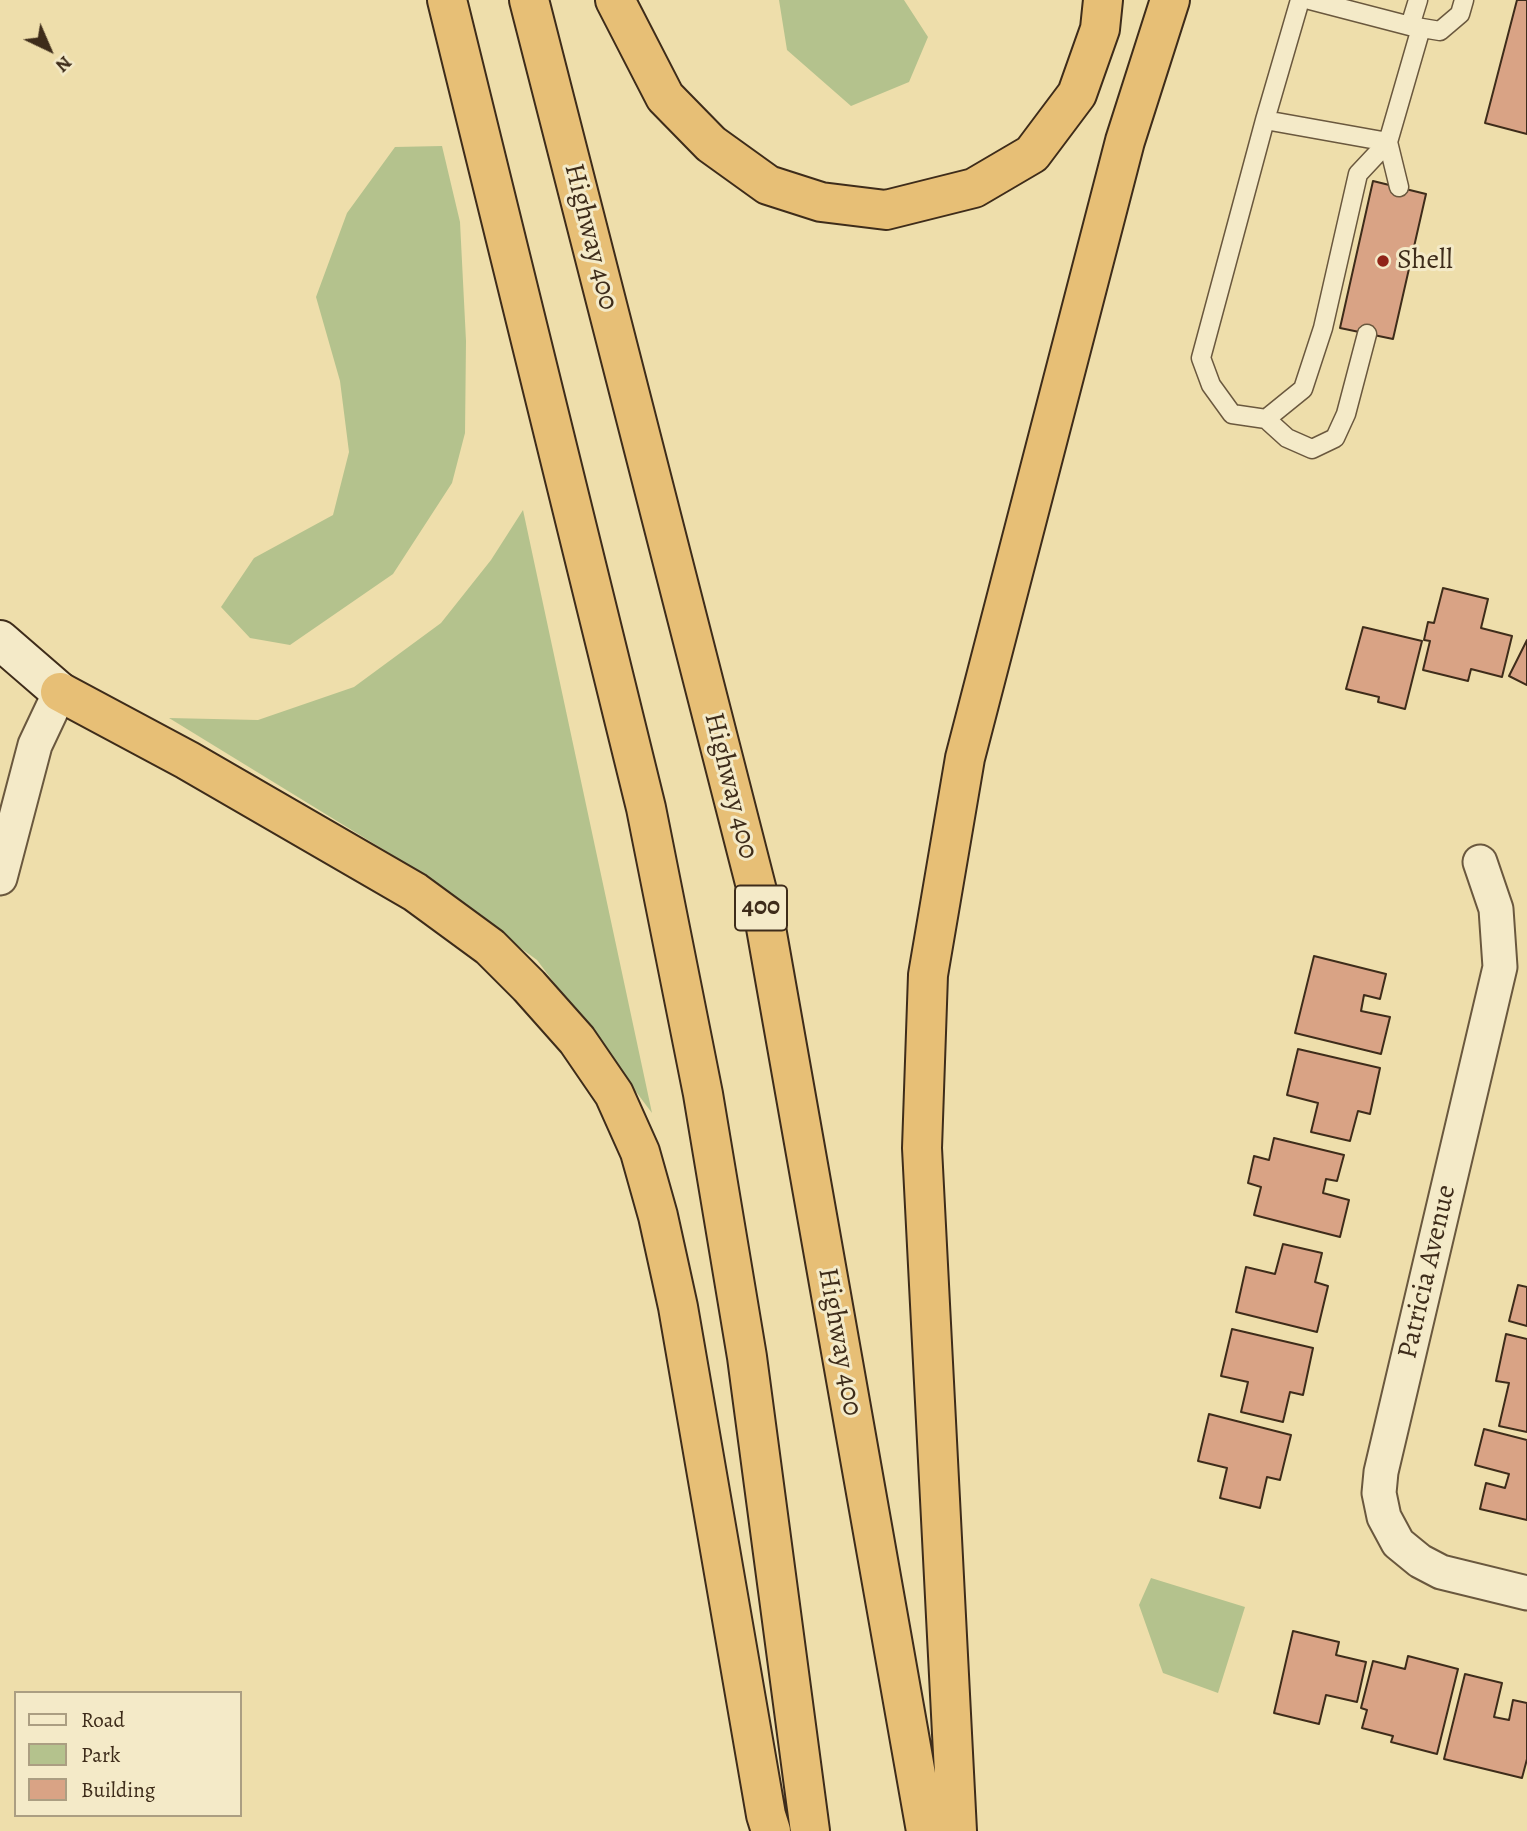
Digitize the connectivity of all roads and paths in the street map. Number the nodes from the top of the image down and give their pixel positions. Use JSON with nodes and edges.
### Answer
{"nodes":[{"id":1,"x":447,"y":0,"type":"edge"},
{"id":2,"x":530,"y":0,"type":"edge"},
{"id":3,"x":615,"y":0,"type":"edge"},
{"id":4,"x":1103,"y":0,"type":"edge"},
{"id":5,"x":1170,"y":0,"type":"edge"},
{"id":6,"x":1300,"y":0,"type":"edge"},
{"id":7,"x":1310,"y":0,"type":"edge"},
{"id":8,"x":1418,"y":0,"type":"edge"},
{"id":9,"x":1464,"y":0,"type":"edge"},
{"id":10,"x":1361,"y":6,"type":"edge"},
{"id":11,"x":1416,"y":27,"type":"junction"},
{"id":12,"x":1265,"y":120,"type":"junction"},
{"id":13,"x":1388,"y":142,"type":"junction"},
{"id":14,"x":1399,"y":187,"type":"dead end"},
{"id":15,"x":1367,"y":334,"type":"dead end"},
{"id":16,"x":1266,"y":419,"type":"junction"},
{"id":17,"x":0,"y":640,"type":"edge"},
{"id":18,"x":60,"y":692,"type":"junction"},
{"id":19,"x":1480,"y":862,"type":"dead end"},
{"id":20,"x":0,"y":878,"type":"edge"},
{"id":21,"x":1527,"y":1593,"type":"edge"},
{"id":22,"x":771,"y":1831,"type":"edge"},
{"id":23,"x":810,"y":1831,"type":"edge"},
{"id":24,"x":926,"y":1831,"type":"edge"},
{"id":25,"x":957,"y":1831,"type":"edge"}],
"edges":[{"from":1,"to":23,"type":"highway"},
{"from":2,"to":24,"type":"highway","name":"Highway 400","number":"400"},
{"from":3,"to":4,"type":"highway"},
{"from":5,"to":25,"type":"highway"},
{"from":6,"to":12,"type":"lane"},
{"from":7,"to":10,"type":"lane"},
{"from":8,"to":11,"type":"lane"},
{"from":9,"to":11,"type":"lane"},
{"from":10,"to":11,"type":"lane"},
{"from":11,"to":13,"type":"lane"},
{"from":12,"to":13,"type":"lane"},
{"from":12,"to":16,"type":"lane"},
{"from":13,"to":14,"type":"lane"},
{"from":13,"to":16,"type":"lane"},
{"from":15,"to":16,"type":"lane"},
{"from":17,"to":18,"type":"street"},
{"from":18,"to":20,"type":"street"},
{"from":18,"to":22,"type":"highway"},
{"from":19,"to":21,"type":"street","name":"Patricia Avenue"}]}
